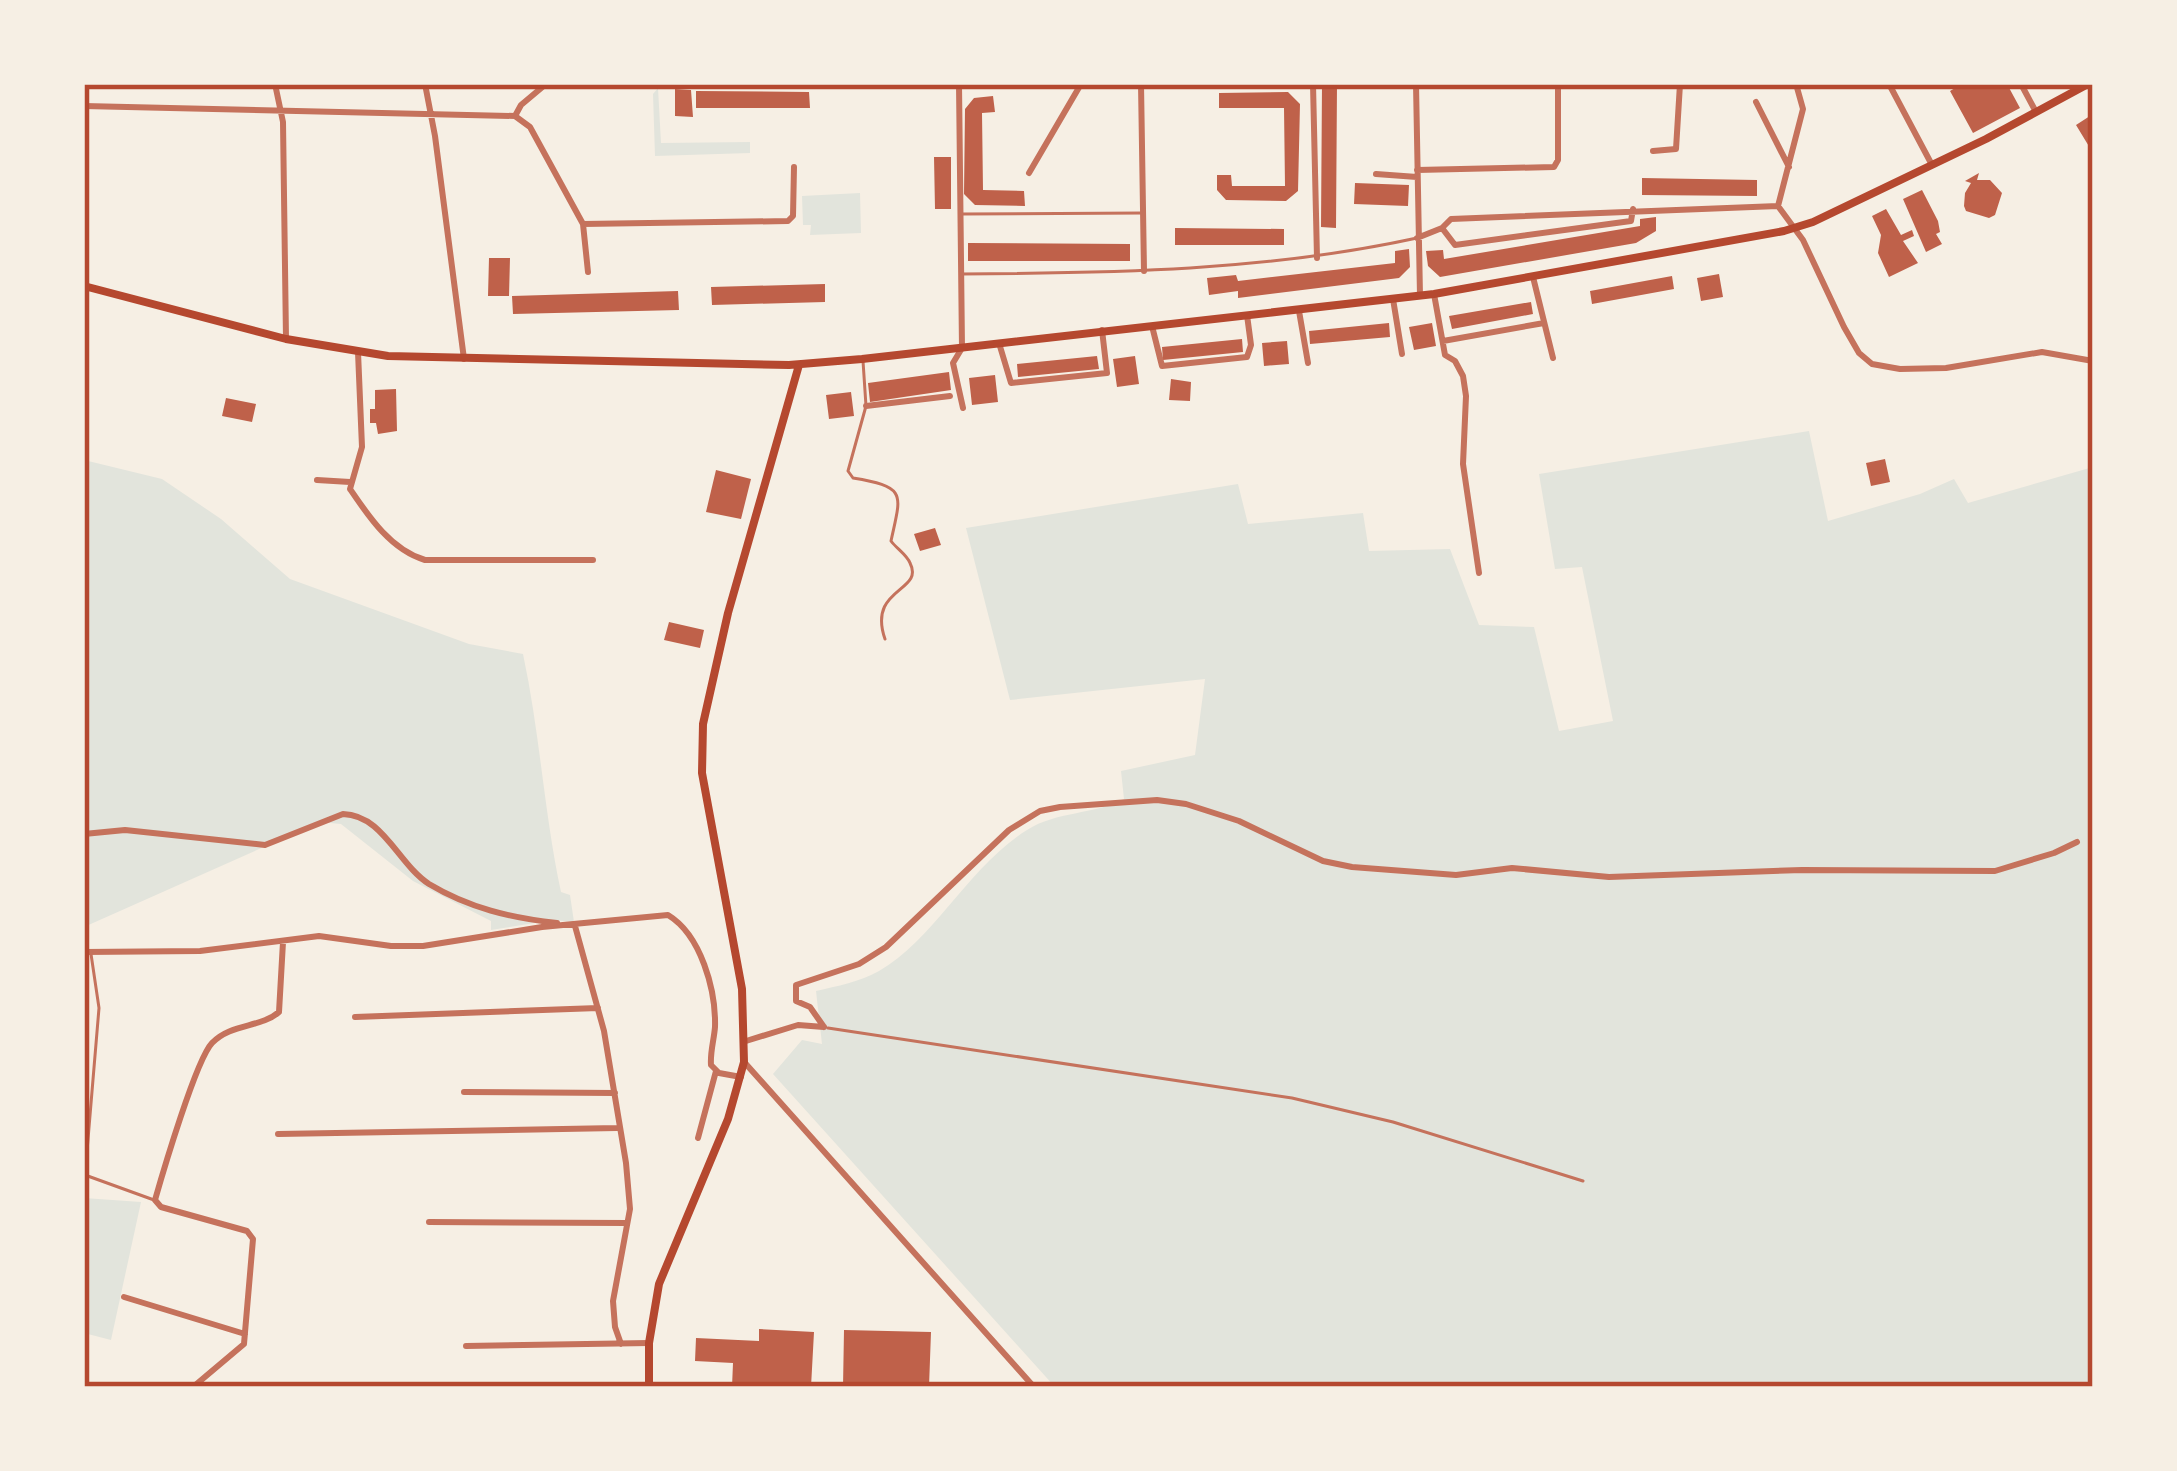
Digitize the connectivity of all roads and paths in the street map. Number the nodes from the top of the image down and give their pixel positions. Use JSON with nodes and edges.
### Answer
{"nodes":[{"id":1,"x":274,"y":84,"type":"edge"},
{"id":2,"x":425,"y":84,"type":"edge"},
{"id":3,"x":546,"y":84,"type":"edge"},
{"id":4,"x":898,"y":84,"type":"edge"},
{"id":5,"x":958,"y":84,"type":"edge"},
{"id":6,"x":987,"y":84,"type":"edge"},
{"id":7,"x":1081,"y":84,"type":"edge"},
{"id":8,"x":1141,"y":84,"type":"edge"},
{"id":9,"x":1313,"y":84,"type":"edge"},
{"id":10,"x":1416,"y":84,"type":"edge"},
{"id":11,"x":1558,"y":84,"type":"edge"},
{"id":12,"x":1680,"y":84,"type":"edge"},
{"id":13,"x":1796,"y":84,"type":"edge"},
{"id":14,"x":1889,"y":84,"type":"edge"},
{"id":15,"x":2021,"y":84,"type":"edge"},
{"id":16,"x":2088,"y":84,"type":"edge"},
{"id":17,"x":1756,"y":102,"type":"dead end"},
{"id":18,"x":84,"y":106,"type":"edge"},
{"id":19,"x":281,"y":109,"type":"junction"},
{"id":20,"x":2036,"y":112,"type":"junction"},
{"id":21,"x":432,"y":113,"type":"junction"},
{"id":22,"x":515,"y":116,"type":"junction"},
{"id":23,"x":1653,"y":151,"type":"dead end"},
{"id":24,"x":1932,"y":165,"type":"junction"},
{"id":25,"x":794,"y":167,"type":"dead end"},
{"id":26,"x":1789,"y":167,"type":"junction"},
{"id":27,"x":1030,"y":173,"type":"dead end"},
{"id":28,"x":1417,"y":173,"type":"junction"},
{"id":29,"x":1376,"y":174,"type":"dead end"},
{"id":30,"x":1778,"y":206,"type":"junction"},
{"id":31,"x":1633,"y":209,"type":"junction"},
{"id":32,"x":1143,"y":213,"type":"junction"},
{"id":33,"x":959,"y":214,"type":"junction"},
{"id":34,"x":583,"y":224,"type":"junction"},
{"id":35,"x":1442,"y":228,"type":"junction"},
{"id":36,"x":1796,"y":228,"type":"junction"},
{"id":37,"x":1417,"y":238,"type":"junction"},
{"id":38,"x":1317,"y":258,"type":"junction"},
{"id":39,"x":1144,"y":271,"type":"junction"},
{"id":40,"x":588,"y":272,"type":"dead end"},
{"id":41,"x":959,"y":274,"type":"junction"},
{"id":42,"x":1532,"y":277,"type":"junction"},
{"id":43,"x":84,"y":286,"type":"edge"},
{"id":44,"x":1434,"y":294,"type":"junction"},
{"id":45,"x":1420,"y":296,"type":"junction"},
{"id":46,"x":1393,"y":299,"type":"junction"},
{"id":47,"x":1299,"y":310,"type":"junction"},
{"id":48,"x":1247,"y":315,"type":"junction"},
{"id":49,"x":1544,"y":323,"type":"junction"},
{"id":50,"x":1152,"y":325,"type":"junction"},
{"id":51,"x":1102,"y":331,"type":"junction"},
{"id":52,"x":286,"y":339,"type":"junction"},
{"id":53,"x":1443,"y":341,"type":"junction"},
{"id":54,"x":998,"y":344,"type":"junction"},
{"id":55,"x":962,"y":348,"type":"junction"},
{"id":56,"x":358,"y":352,"type":"junction"},
{"id":57,"x":1402,"y":354,"type":"dead end"},
{"id":58,"x":1553,"y":358,"type":"dead end"},
{"id":59,"x":464,"y":359,"type":"junction"},
{"id":60,"x":862,"y":359,"type":"junction"},
{"id":61,"x":2093,"y":361,"type":"edge"},
{"id":62,"x":1308,"y":363,"type":"dead end"},
{"id":63,"x":799,"y":365,"type":"junction"},
{"id":64,"x":950,"y":396,"type":"dead end"},
{"id":65,"x":866,"y":406,"type":"junction"},
{"id":66,"x":963,"y":408,"type":"dead end"},
{"id":67,"x":316,"y":480,"type":"dead end"},
{"id":68,"x":350,"y":482,"type":"junction"},
{"id":69,"x":593,"y":560,"type":"dead end"},
{"id":70,"x":1479,"y":573,"type":"dead end"},
{"id":71,"x":885,"y":639,"type":"dead end"},
{"id":72,"x":84,"y":834,"type":"edge"},
{"id":73,"x":2077,"y":842,"type":"dead end"},
{"id":74,"x":566,"y":925,"type":"junction"},
{"id":75,"x":575,"y":926,"type":"junction"},
{"id":76,"x":283,"y":943,"type":"junction"},
{"id":77,"x":87,"y":952,"type":"edge"},
{"id":78,"x":598,"y":1008,"type":"junction"},
{"id":79,"x":355,"y":1017,"type":"dead end"},
{"id":80,"x":824,"y":1027,"type":"junction"},
{"id":81,"x":746,"y":1041,"type":"junction"},
{"id":82,"x":744,"y":1062,"type":"junction"},
{"id":83,"x":716,"y":1071,"type":"junction"},
{"id":84,"x":741,"y":1077,"type":"junction"},
{"id":85,"x":464,"y":1091,"type":"dead end"},
{"id":86,"x":615,"y":1094,"type":"junction"},
{"id":87,"x":618,"y":1128,"type":"junction"},
{"id":88,"x":278,"y":1135,"type":"dead end"},
{"id":89,"x":698,"y":1138,"type":"dead end"},
{"id":90,"x":85,"y":1175,"type":"edge"},
{"id":91,"x":1583,"y":1181,"type":"dead end"},
{"id":92,"x":155,"y":1202,"type":"junction"},
{"id":93,"x":429,"y":1222,"type":"dead end"},
{"id":94,"x":627,"y":1223,"type":"junction"},
{"id":95,"x":124,"y":1297,"type":"dead end"},
{"id":96,"x":245,"y":1334,"type":"junction"},
{"id":97,"x":650,"y":1343,"type":"junction"},
{"id":98,"x":621,"y":1344,"type":"junction"},
{"id":99,"x":466,"y":1346,"type":"dead end"},
{"id":100,"x":194,"y":1387,"type":"edge"},
{"id":101,"x":649,"y":1387,"type":"edge"},
{"id":102,"x":1031,"y":1387,"type":"edge"}],
"edges":[{"from":1,"to":19,"type":"street"},
{"from":2,"to":21,"type":"street"},
{"from":3,"to":22,"type":"street"},
{"from":4,"to":5,"type":"street"},
{"from":5,"to":6,"type":"street"},
{"from":5,"to":33,"type":"street"},
{"from":7,"to":27,"type":"street"},
{"from":8,"to":32,"type":"street"},
{"from":9,"to":38,"type":"street"},
{"from":10,"to":28,"type":"street"},
{"from":11,"to":28,"type":"street"},
{"from":12,"to":23,"type":"street"},
{"from":13,"to":26,"type":"street"},
{"from":14,"to":24,"type":"street"},
{"from":15,"to":20,"type":"street"},
{"from":16,"to":20,"type":"main road"},
{"from":17,"to":26,"type":"street"},
{"from":18,"to":19,"type":"street"},
{"from":19,"to":21,"type":"street"},
{"from":19,"to":52,"type":"street"},
{"from":20,"to":24,"type":"main road"},
{"from":21,"to":22,"type":"street"},
{"from":21,"to":59,"type":"street"},
{"from":22,"to":34,"type":"street"},
{"from":24,"to":36,"type":"main road"},
{"from":25,"to":34,"type":"street"},
{"from":26,"to":30,"type":"street"},
{"from":28,"to":29,"type":"street"},
{"from":28,"to":37,"type":"street"},
{"from":30,"to":31,"type":"street"},
{"from":30,"to":36,"type":"street"},
{"from":31,"to":35,"type":"street"},
{"from":31,"to":35,"type":"street"},
{"from":32,"to":33,"type":"lane"},
{"from":32,"to":39,"type":"street"},
{"from":33,"to":41,"type":"street"},
{"from":34,"to":40,"type":"street"},
{"from":35,"to":37,"type":"street"},
{"from":36,"to":42,"type":"main road"},
{"from":36,"to":61,"type":"street"},
{"from":37,"to":38,"type":"lane"},
{"from":37,"to":45,"type":"street"},
{"from":38,"to":39,"type":"lane"},
{"from":39,"to":41,"type":"lane"},
{"from":41,"to":55,"type":"street"},
{"from":42,"to":44,"type":"main road"},
{"from":42,"to":49,"type":"street"},
{"from":43,"to":52,"type":"main road"},
{"from":44,"to":45,"type":"main road"},
{"from":44,"to":53,"type":"street"},
{"from":45,"to":46,"type":"main road"},
{"from":46,"to":47,"type":"main road"},
{"from":46,"to":57,"type":"street"},
{"from":47,"to":48,"type":"main road"},
{"from":47,"to":62,"type":"street"},
{"from":48,"to":50,"type":"main road"},
{"from":48,"to":50,"type":"street"},
{"from":49,"to":53,"type":"street"},
{"from":49,"to":58,"type":"street"},
{"from":50,"to":51,"type":"main road"},
{"from":51,"to":54,"type":"main road"},
{"from":51,"to":54,"type":"street"},
{"from":52,"to":56,"type":"main road"},
{"from":53,"to":70,"type":"street"},
{"from":54,"to":55,"type":"main road"},
{"from":55,"to":60,"type":"main road"},
{"from":55,"to":66,"type":"street"},
{"from":56,"to":59,"type":"main road"},
{"from":56,"to":68,"type":"street"},
{"from":59,"to":63,"type":"main road"},
{"from":60,"to":63,"type":"main road"},
{"from":60,"to":65,"type":"lane"},
{"from":63,"to":81,"type":"main road"},
{"from":64,"to":65,"type":"street"},
{"from":65,"to":71,"type":"lane"},
{"from":67,"to":68,"type":"street"},
{"from":68,"to":69,"type":"street"},
{"from":72,"to":74,"type":"street"},
{"from":73,"to":80,"type":"street"},
{"from":74,"to":75,"type":"street"},
{"from":74,"to":76,"type":"street"},
{"from":75,"to":78,"type":"street"},
{"from":75,"to":83,"type":"street"},
{"from":76,"to":77,"type":"street"},
{"from":76,"to":92,"type":"street"},
{"from":77,"to":90,"type":"lane"},
{"from":78,"to":79,"type":"street"},
{"from":78,"to":86,"type":"street"},
{"from":80,"to":81,"type":"street"},
{"from":80,"to":91,"type":"lane"},
{"from":81,"to":82,"type":"main road"},
{"from":82,"to":84,"type":"main road"},
{"from":82,"to":102,"type":"street"},
{"from":83,"to":84,"type":"street"},
{"from":83,"to":89,"type":"street"},
{"from":84,"to":97,"type":"main road"},
{"from":85,"to":86,"type":"street"},
{"from":86,"to":87,"type":"street"},
{"from":87,"to":88,"type":"street"},
{"from":87,"to":94,"type":"street"},
{"from":90,"to":92,"type":"lane"},
{"from":92,"to":96,"type":"street"},
{"from":93,"to":94,"type":"street"},
{"from":94,"to":98,"type":"street"},
{"from":95,"to":96,"type":"street"},
{"from":96,"to":100,"type":"street"},
{"from":97,"to":98,"type":"street"},
{"from":97,"to":101,"type":"main road"},
{"from":98,"to":99,"type":"street"}]}
